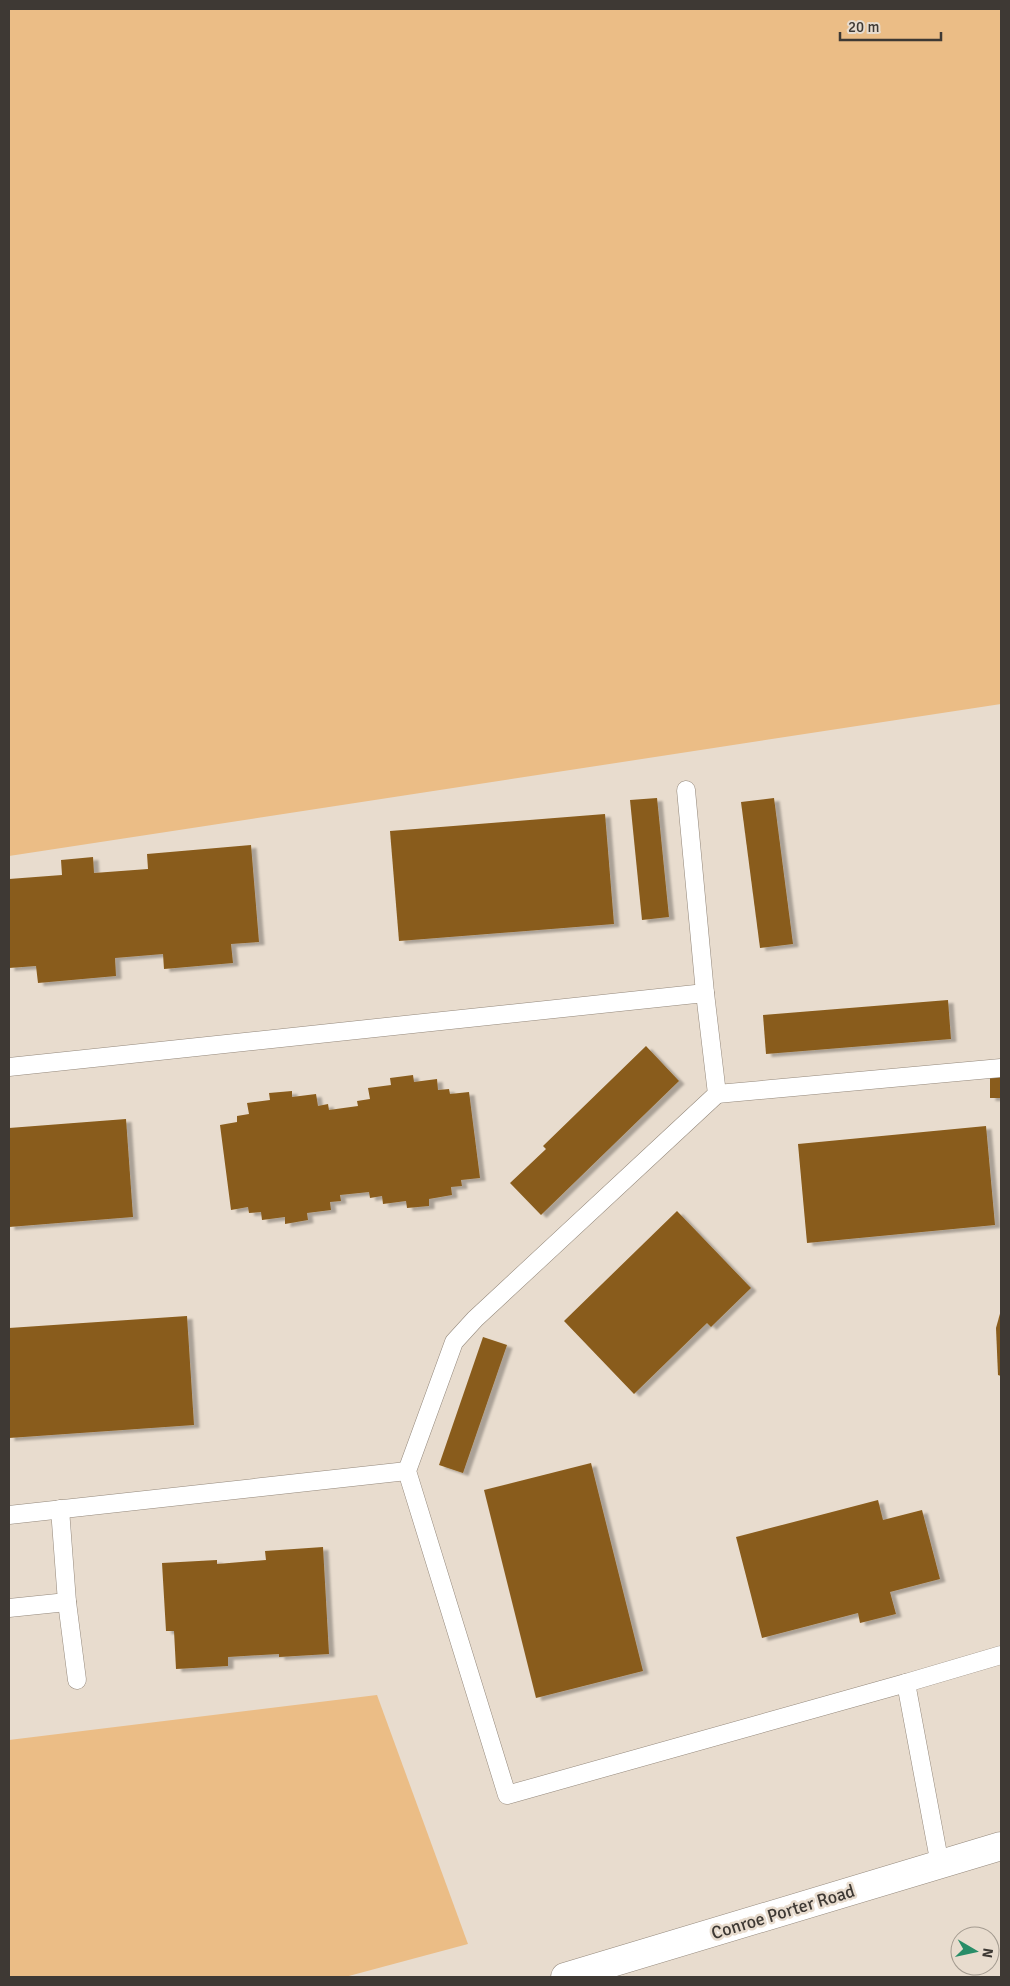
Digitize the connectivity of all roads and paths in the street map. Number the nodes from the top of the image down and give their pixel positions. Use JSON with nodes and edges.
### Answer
{"nodes":[{"id":1,"x":686,"y":790,"type":"dead end"},
{"id":2,"x":705,"y":993,"type":"junction"},
{"id":3,"x":9,"y":1067,"type":"edge"},
{"id":4,"x":1001,"y":1068,"type":"edge"},
{"id":5,"x":718,"y":1094,"type":"junction"},
{"id":6,"x":407,"y":1471,"type":"junction"},
{"id":7,"x":60,"y":1509,"type":"junction"},
{"id":8,"x":9,"y":1514,"type":"edge"},
{"id":9,"x":67,"y":1602,"type":"junction"},
{"id":10,"x":9,"y":1608,"type":"edge"},
{"id":11,"x":1001,"y":1655,"type":"edge"},
{"id":12,"x":77,"y":1680,"type":"dead end"},
{"id":13,"x":906,"y":1683,"type":"junction"},
{"id":14,"x":1001,"y":1846,"type":"edge"},
{"id":15,"x":940,"y":1865,"type":"junction"},
{"id":16,"x":565,"y":1977,"type":"edge"}],
"edges":[{"from":1,"to":2,"type":"lane"},
{"from":2,"to":3,"type":"lane"},
{"from":2,"to":5,"type":"lane"},
{"from":4,"to":5,"type":"lane"},
{"from":5,"to":6,"type":"lane"},
{"from":6,"to":7,"type":"lane"},
{"from":6,"to":13,"type":"lane"},
{"from":7,"to":8,"type":"lane"},
{"from":7,"to":9,"type":"lane"},
{"from":9,"to":10,"type":"lane"},
{"from":9,"to":12,"type":"lane"},
{"from":11,"to":13,"type":"lane"},
{"from":13,"to":15,"type":"lane"},
{"from":14,"to":15,"type":"main road","name":"Conroe Porter Road"},
{"from":15,"to":16,"type":"main road","name":"Conroe Porter Road"}]}
